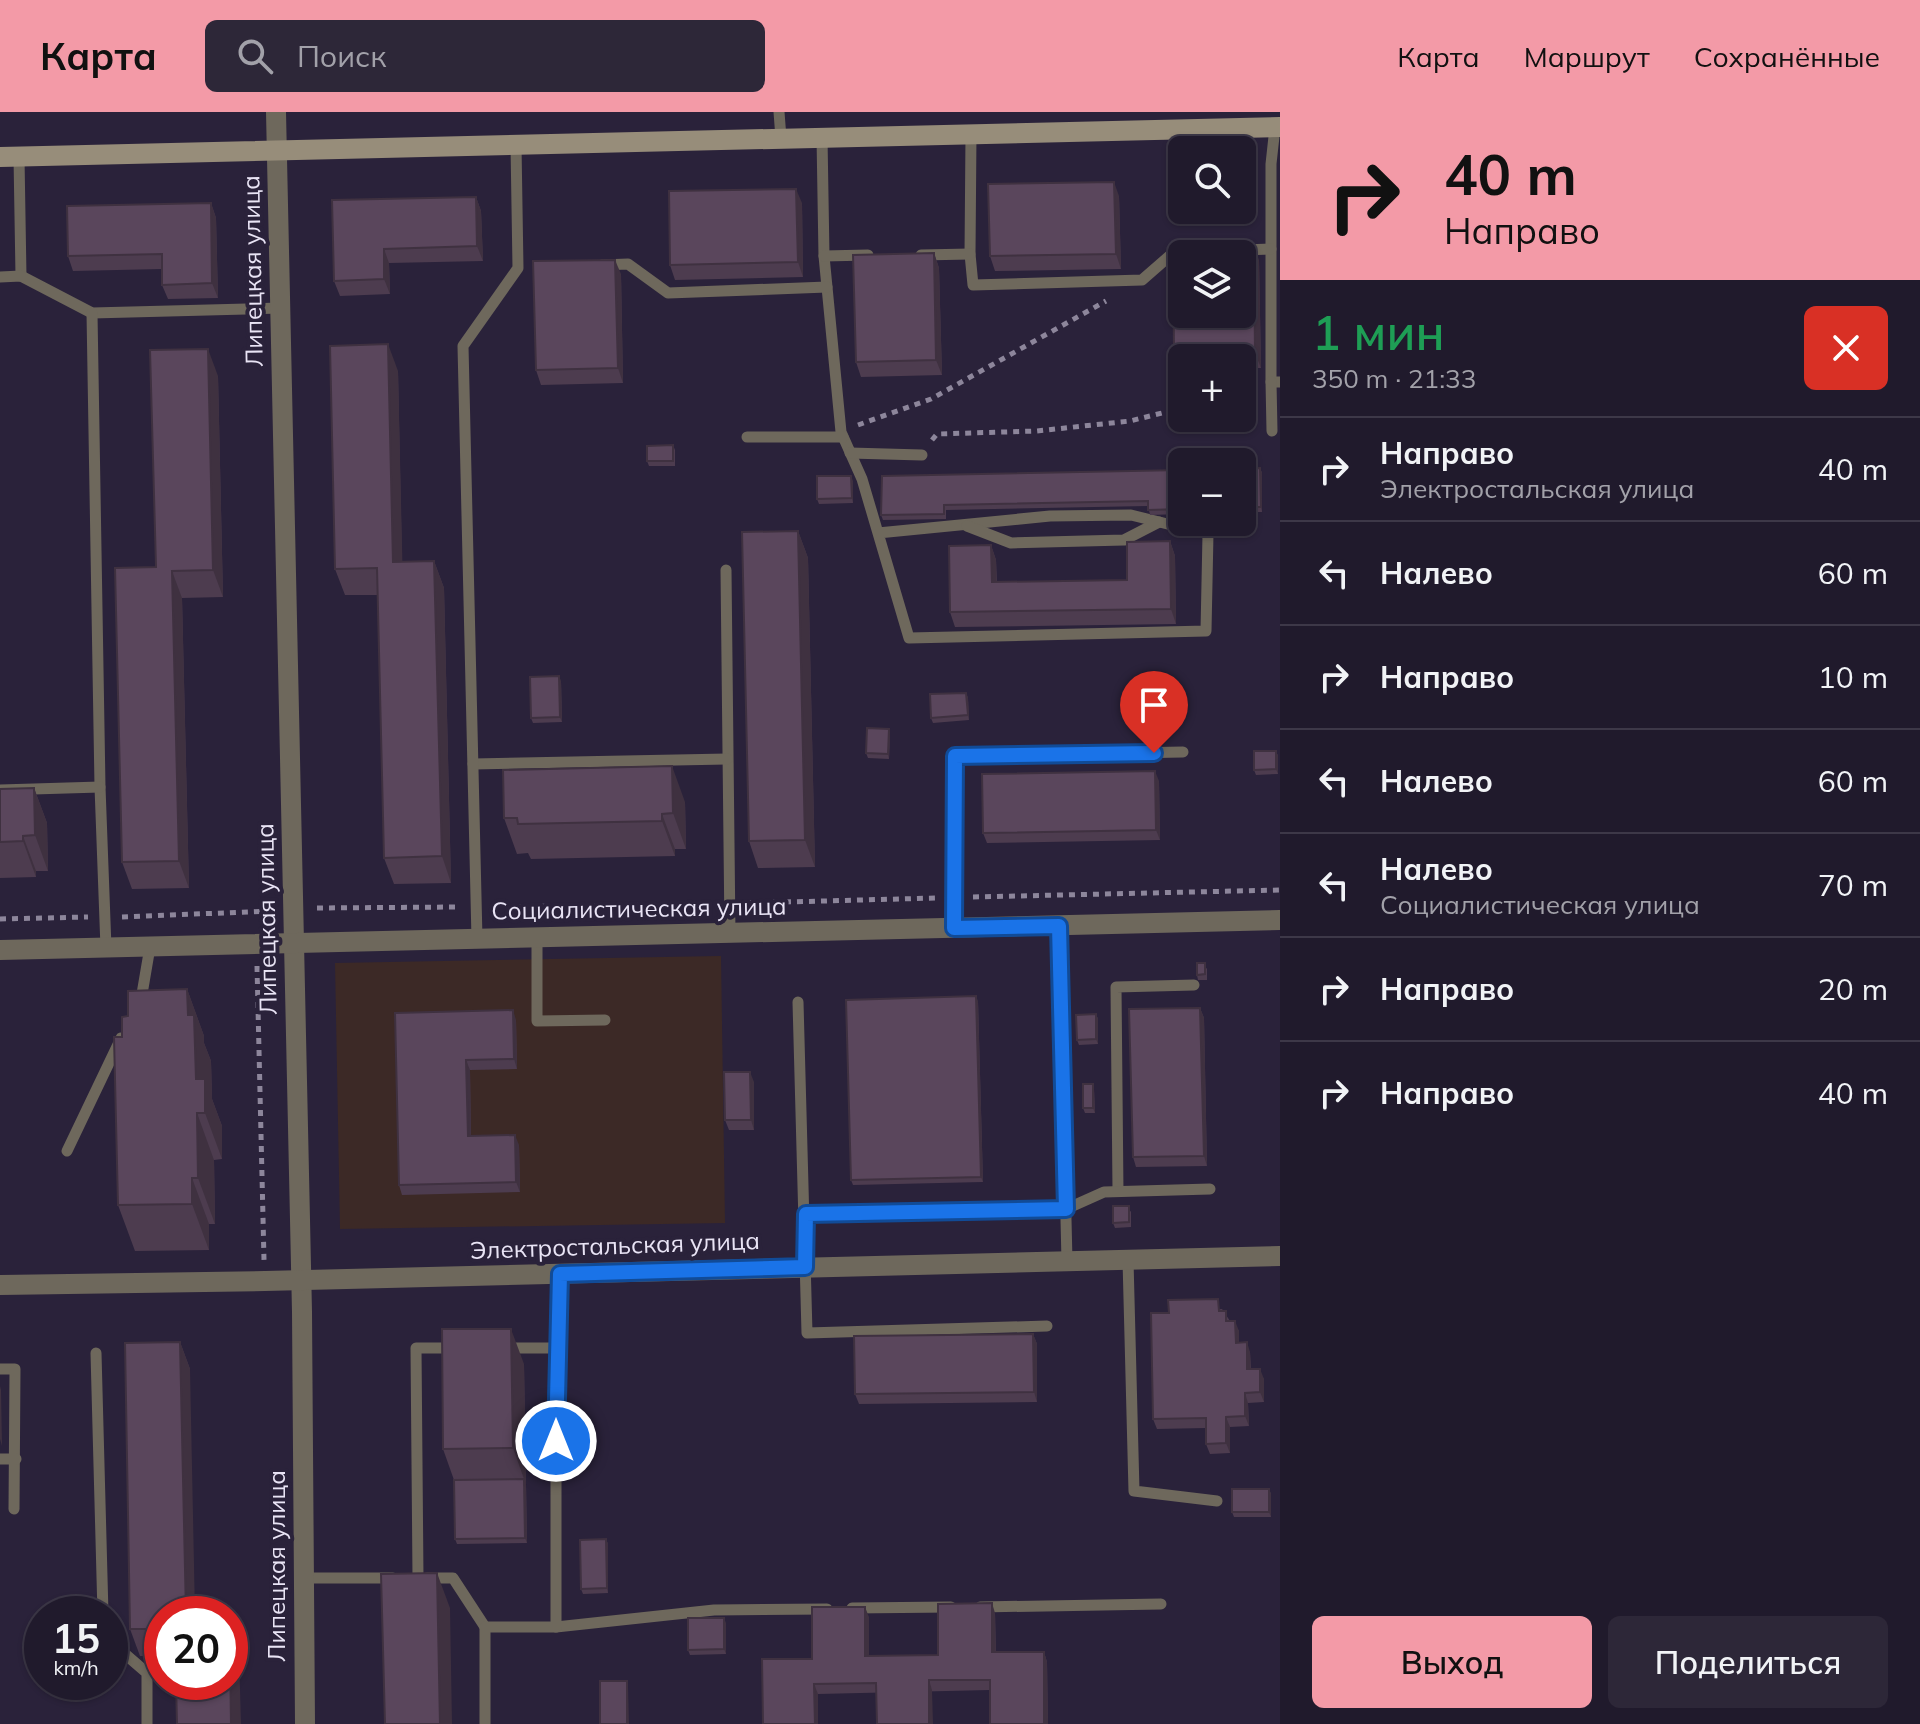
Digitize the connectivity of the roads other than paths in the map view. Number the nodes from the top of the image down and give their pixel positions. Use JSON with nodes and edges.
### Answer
{"nodes":[{"id":1,"x":276,"y":112,"type":"edge"},
{"id":2,"x":779,"y":112,"type":"edge"},
{"id":3,"x":1278,"y":127,"type":"edge"},
{"id":4,"x":971,"y":134,"type":"junction"},
{"id":5,"x":822,"y":137,"type":"junction"},
{"id":6,"x":781,"y":138,"type":"junction"},
{"id":7,"x":516,"y":145,"type":"junction"},
{"id":8,"x":276,"y":150,"type":"junction"},
{"id":9,"x":10,"y":157,"type":"edge"},
{"id":10,"x":1256,"y":249,"type":"edge"},
{"id":11,"x":1271,"y":249,"type":"junction"},
{"id":12,"x":970,"y":254,"type":"junction"},
{"id":13,"x":883,"y":255,"type":"edge"},
{"id":14,"x":912,"y":255,"type":"edge"},
{"id":15,"x":824,"y":256,"type":"junction"},
{"id":16,"x":1168,"y":257,"type":"edge"},
{"id":17,"x":597,"y":265,"type":"edge"},
{"id":18,"x":518,"y":268,"type":"junction"},
{"id":19,"x":533,"y":268,"type":"edge"},
{"id":20,"x":21,"y":276,"type":"junction"},
{"id":21,"x":0,"y":277,"type":"edge"},
{"id":22,"x":1275,"y":285,"type":"edge"},
{"id":23,"x":827,"y":287,"type":"junction"},
{"id":24,"x":280,"y":308,"type":"junction"},
{"id":25,"x":92,"y":313,"type":"junction"},
{"id":26,"x":1275,"y":382,"type":"edge"},
{"id":27,"x":1272,"y":431,"type":"dead end"},
{"id":28,"x":842,"y":435,"type":"junction"},
{"id":29,"x":747,"y":437,"type":"dead end"},
{"id":30,"x":850,"y":453,"type":"junction"},
{"id":31,"x":922,"y":455,"type":"road end"},
{"id":32,"x":1159,"y":522,"type":"junction"},
{"id":33,"x":963,"y":525,"type":"junction"},
{"id":34,"x":878,"y":533,"type":"junction"},
{"id":35,"x":726,"y":570,"type":"dead end"},
{"id":36,"x":1183,"y":752,"type":"dead end"},
{"id":37,"x":727,"y":759,"type":"junction"},
{"id":38,"x":473,"y":764,"type":"junction"},
{"id":39,"x":100,"y":787,"type":"junction"},
{"id":40,"x":0,"y":790,"type":"edge"},
{"id":41,"x":1280,"y":920,"type":"edge"},
{"id":42,"x":1059,"y":926,"type":"junction"},
{"id":43,"x":954,"y":928,"type":"junction"},
{"id":44,"x":730,"y":934,"type":"junction"},
{"id":45,"x":537,"y":937,"type":"junction"},
{"id":46,"x":477,"y":939,"type":"junction"},
{"id":47,"x":293,"y":944,"type":"junction"},
{"id":48,"x":150,"y":947,"type":"junction"},
{"id":49,"x":106,"y":948,"type":"junction"},
{"id":50,"x":0,"y":950,"type":"edge"},
{"id":51,"x":1194,"y":985,"type":"dead end"},
{"id":52,"x":798,"y":1002,"type":"dead end"},
{"id":53,"x":605,"y":1020,"type":"dead end"},
{"id":54,"x":67,"y":1151,"type":"dead end"},
{"id":55,"x":1210,"y":1189,"type":"dead end"},
{"id":56,"x":1118,"y":1191,"type":"junction"},
{"id":57,"x":1066,"y":1209,"type":"junction"},
{"id":58,"x":806,"y":1214,"type":"junction"},
{"id":59,"x":1280,"y":1256,"type":"edge"},
{"id":60,"x":1128,"y":1260,"type":"junction"},
{"id":61,"x":1067,"y":1261,"type":"junction"},
{"id":62,"x":805,"y":1267,"type":"junction"},
{"id":63,"x":560,"y":1274,"type":"junction"},
{"id":64,"x":302,"y":1280,"type":"junction"},
{"id":65,"x":0,"y":1285,"type":"edge"},
{"id":66,"x":1047,"y":1326,"type":"dead end"},
{"id":67,"x":463,"y":1348,"type":"edge"},
{"id":68,"x":494,"y":1348,"type":"edge"},
{"id":69,"x":556,"y":1348,"type":"junction"},
{"id":70,"x":96,"y":1353,"type":"dead end"},
{"id":71,"x":0,"y":1369,"type":"edge"},
{"id":72,"x":0,"y":1459,"type":"edge"},
{"id":73,"x":16,"y":1459,"type":"junction"},
{"id":74,"x":1217,"y":1501,"type":"dead end"},
{"id":75,"x":14,"y":1509,"type":"dead end"},
{"id":76,"x":302,"y":1578,"type":"junction"},
{"id":77,"x":418,"y":1578,"type":"junction"},
{"id":78,"x":103,"y":1596,"type":"edge"},
{"id":79,"x":1161,"y":1604,"type":"dead end"},
{"id":80,"x":485,"y":1627,"type":"junction"},
{"id":81,"x":556,"y":1627,"type":"junction"},
{"id":82,"x":128,"y":1657,"type":"edge"},
{"id":83,"x":147,"y":1724,"type":"edge"},
{"id":84,"x":305,"y":1724,"type":"edge"},
{"id":85,"x":485,"y":1724,"type":"edge"}],
"edges":[{"from":1,"to":8,"type":"street","name":"Липецкая улица"},
{"from":2,"to":6,"type":"lane"},
{"from":3,"to":4,"type":"main road"},
{"from":3,"to":11,"type":"lane"},
{"from":4,"to":5,"type":"main road"},
{"from":4,"to":12,"type":"lane"},
{"from":5,"to":6,"type":"main road"},
{"from":5,"to":15,"type":"lane"},
{"from":6,"to":7,"type":"main road"},
{"from":7,"to":8,"type":"main road"},
{"from":7,"to":18,"type":"lane"},
{"from":8,"to":9,"type":"main road"},
{"from":8,"to":24,"type":"street","name":"Липецкая улица"},
{"from":9,"to":20,"type":"lane"},
{"from":10,"to":11,"type":"lane"},
{"from":11,"to":22,"type":"lane"},
{"from":12,"to":14,"type":"lane"},
{"from":12,"to":16,"type":"lane"},
{"from":13,"to":15,"type":"lane"},
{"from":15,"to":23,"type":"lane"},
{"from":17,"to":23,"type":"lane"},
{"from":18,"to":19,"type":"lane"},
{"from":18,"to":38,"type":"lane"},
{"from":20,"to":21,"type":"lane"},
{"from":20,"to":25,"type":"lane"},
{"from":22,"to":26,"type":"lane"},
{"from":23,"to":28,"type":"lane"},
{"from":24,"to":25,"type":"lane"},
{"from":24,"to":47,"type":"street","name":"Липецкая улица"},
{"from":25,"to":39,"type":"lane"},
{"from":26,"to":27,"type":"lane"},
{"from":28,"to":29,"type":"lane"},
{"from":28,"to":30,"type":"lane"},
{"from":30,"to":31,"type":"lane"},
{"from":30,"to":34,"type":"lane"},
{"from":32,"to":33,"type":"lane"},
{"from":32,"to":33,"type":"lane"},
{"from":32,"to":34,"type":"lane"},
{"from":33,"to":34,"type":"lane"},
{"from":35,"to":37,"type":"lane"},
{"from":36,"to":43,"type":"lane"},
{"from":37,"to":38,"type":"lane"},
{"from":37,"to":44,"type":"lane"},
{"from":38,"to":46,"type":"lane"},
{"from":39,"to":40,"type":"lane"},
{"from":39,"to":49,"type":"lane"},
{"from":41,"to":42,"type":"street","name":"Социалистическая улица"},
{"from":42,"to":43,"type":"street","name":"Социалистическая улица"},
{"from":42,"to":57,"type":"lane"},
{"from":43,"to":44,"type":"street","name":"Социалистическая улица"},
{"from":44,"to":45,"type":"street","name":"Социалистическая улица"},
{"from":45,"to":46,"type":"street","name":"Социалистическая улица"},
{"from":45,"to":53,"type":"lane"},
{"from":46,"to":47,"type":"street","name":"Социалистическая улица"},
{"from":47,"to":48,"type":"street","name":"Социалистическая улица"},
{"from":47,"to":64,"type":"street","name":"Липецкая улица"},
{"from":48,"to":49,"type":"street","name":"Социалистическая улица"},
{"from":48,"to":54,"type":"lane"},
{"from":49,"to":50,"type":"street","name":"Социалистическая улица"},
{"from":51,"to":56,"type":"lane"},
{"from":52,"to":58,"type":"lane"},
{"from":55,"to":56,"type":"lane"},
{"from":56,"to":57,"type":"lane"},
{"from":57,"to":58,"type":"lane"},
{"from":57,"to":61,"type":"lane"},
{"from":58,"to":62,"type":"lane"},
{"from":59,"to":60,"type":"street","name":"Электростальская улица"},
{"from":60,"to":61,"type":"street","name":"Электростальская улица"},
{"from":60,"to":74,"type":"lane"},
{"from":61,"to":62,"type":"street","name":"Электростальская улица"},
{"from":62,"to":63,"type":"street","name":"Электростальская улица"},
{"from":62,"to":66,"type":"lane"},
{"from":63,"to":64,"type":"street","name":"Электростальская улица"},
{"from":63,"to":69,"type":"lane"},
{"from":64,"to":65,"type":"street","name":"Электростальская улица"},
{"from":64,"to":76,"type":"street","name":"Липецкая улица"},
{"from":67,"to":77,"type":"lane"},
{"from":68,"to":69,"type":"lane"},
{"from":69,"to":81,"type":"lane"},
{"from":70,"to":78,"type":"lane"},
{"from":71,"to":73,"type":"lane"},
{"from":72,"to":73,"type":"lane"},
{"from":73,"to":75,"type":"lane"},
{"from":76,"to":77,"type":"lane"},
{"from":76,"to":84,"type":"street","name":"Липецкая улица"},
{"from":77,"to":80,"type":"lane"},
{"from":79,"to":81,"type":"lane"},
{"from":80,"to":81,"type":"lane"},
{"from":80,"to":85,"type":"lane"},
{"from":82,"to":83,"type":"lane"}]}
